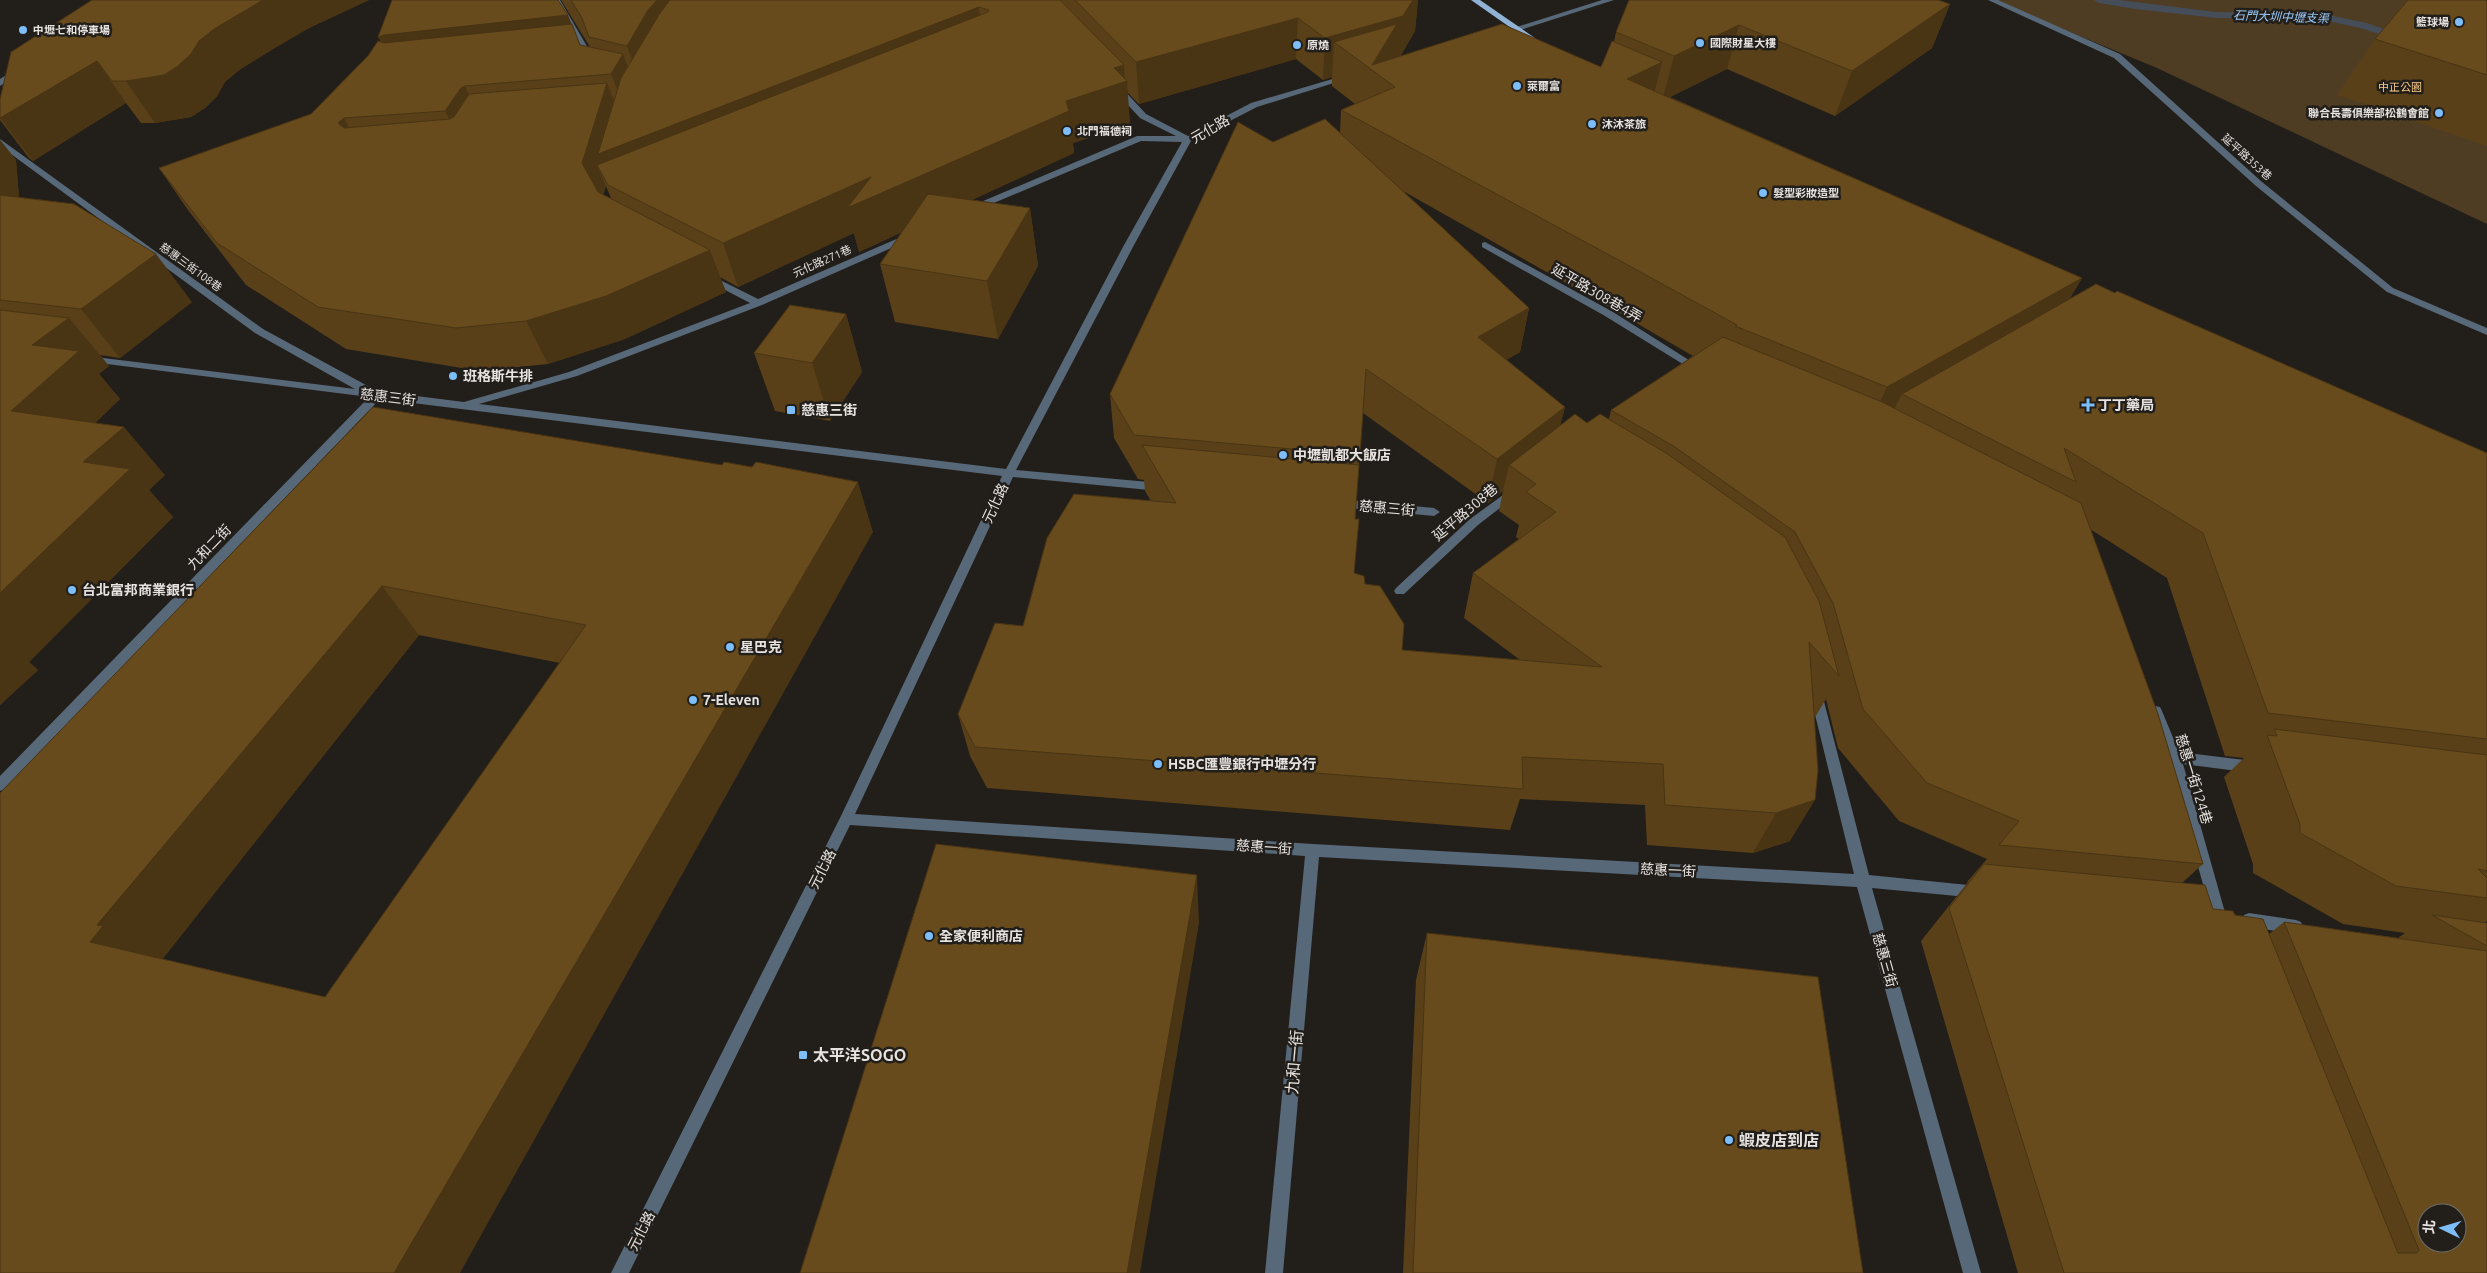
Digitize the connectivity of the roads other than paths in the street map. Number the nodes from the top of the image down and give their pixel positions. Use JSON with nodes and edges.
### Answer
{"nodes":[{"id":1,"x":556,"y":0,"type":"edge"},
{"id":2,"x":1475,"y":0,"type":"edge"},
{"id":3,"x":1610,"y":0,"type":"edge"},
{"id":4,"x":1992,"y":0,"type":"edge"},
{"id":5,"x":1515,"y":29,"type":"junction"},
{"id":6,"x":1497,"y":34,"type":"edge"},
{"id":7,"x":1541,"y":44,"type":"edge"},
{"id":8,"x":582,"y":61,"type":"edge"},
{"id":9,"x":25,"y":68,"type":"edge"},
{"id":10,"x":1358,"y":75,"type":"edge"},
{"id":11,"x":1111,"y":82,"type":"edge"},
{"id":12,"x":0,"y":83,"type":"edge"},
{"id":13,"x":1188,"y":139,"type":"junction"},
{"id":14,"x":0,"y":142,"type":"edge"},
{"id":15,"x":965,"y":212,"type":"edge"},
{"id":16,"x":920,"y":232,"type":"edge"},
{"id":17,"x":1485,"y":245,"type":"dead end"},
{"id":18,"x":698,"y":272,"type":"edge"},
{"id":19,"x":758,"y":303,"type":"junction"},
{"id":20,"x":2487,"y":332,"type":"edge"},
{"id":21,"x":77,"y":358,"type":"dead end"},
{"id":22,"x":1712,"y":375,"type":"edge"},
{"id":23,"x":377,"y":396,"type":"junction"},
{"id":24,"x":463,"y":405,"type":"junction"},
{"id":25,"x":1009,"y":473,"type":"junction"},
{"id":26,"x":1520,"y":486,"type":"edge"},
{"id":27,"x":1167,"y":488,"type":"edge"},
{"id":28,"x":1325,"y":502,"type":"edge"},
{"id":29,"x":1434,"y":512,"type":"dead end"},
{"id":30,"x":1400,"y":591,"type":"dead end"},
{"id":31,"x":1813,"y":682,"type":"edge"},
{"id":32,"x":2152,"y":703,"type":"edge"},
{"id":33,"x":2174,"y":757,"type":"junction"},
{"id":34,"x":2262,"y":768,"type":"dead end"},
{"id":35,"x":0,"y":785,"type":"edge"},
{"id":36,"x":846,"y":819,"type":"junction"},
{"id":37,"x":1313,"y":850,"type":"junction"},
{"id":38,"x":1863,"y":881,"type":"junction"},
{"id":39,"x":1991,"y":894,"type":"edge"},
{"id":40,"x":2213,"y":915,"type":"junction"},
{"id":41,"x":2314,"y":929,"type":"edge"},
{"id":42,"x":2225,"y":934,"type":"edge"},
{"id":43,"x":620,"y":1273,"type":"edge"},
{"id":44,"x":1274,"y":1273,"type":"edge"},
{"id":45,"x":1972,"y":1273,"type":"edge"}],
"edges":[{"from":1,"to":8,"type":"street"},
{"from":2,"to":5,"type":"main road"},
{"from":3,"to":5,"type":"street"},
{"from":4,"to":20,"type":"street","name":"延平路353巷"},
{"from":5,"to":6,"type":"street"},
{"from":5,"to":7,"type":"main road"},
{"from":9,"to":12,"type":"street"},
{"from":10,"to":13,"type":"street","name":"元化路"},
{"from":11,"to":13,"type":"street"},
{"from":13,"to":15,"type":"street"},
{"from":13,"to":25,"type":"street","name":"元化路"},
{"from":14,"to":23,"type":"street","name":"慈惠三街108巷"},
{"from":16,"to":19,"type":"street","name":"元化路271巷"},
{"from":17,"to":22,"type":"street","name":"延平路308巷4弄"},
{"from":18,"to":19,"type":"street"},
{"from":19,"to":24,"type":"street","name":"元化路271巷"},
{"from":21,"to":23,"type":"street","name":"慈惠三街"},
{"from":23,"to":24,"type":"street","name":"慈惠三街"},
{"from":23,"to":35,"type":"street","name":"九和二街"},
{"from":24,"to":25,"type":"street","name":"慈惠三街"},
{"from":25,"to":27,"type":"street","name":"慈惠三街"},
{"from":25,"to":36,"type":"street","name":"元化路"},
{"from":26,"to":30,"type":"street","name":"延平路308巷"},
{"from":28,"to":29,"type":"street","name":"慈惠三街"},
{"from":31,"to":38,"type":"street","name":"慈惠三街"},
{"from":32,"to":33,"type":"street","name":"慈惠一街124巷"},
{"from":33,"to":34,"type":"street"},
{"from":33,"to":40,"type":"street","name":"慈惠一街124巷"},
{"from":36,"to":37,"type":"street","name":"慈惠一街"},
{"from":36,"to":43,"type":"street","name":"元化路"},
{"from":37,"to":38,"type":"street","name":"慈惠一街"},
{"from":37,"to":44,"type":"street","name":"九和一街"},
{"from":38,"to":39,"type":"street","name":"慈惠一街"},
{"from":38,"to":45,"type":"street","name":"慈惠三街"},
{"from":40,"to":41,"type":"street"},
{"from":40,"to":42,"type":"street","name":"慈惠一街124巷"}]}
